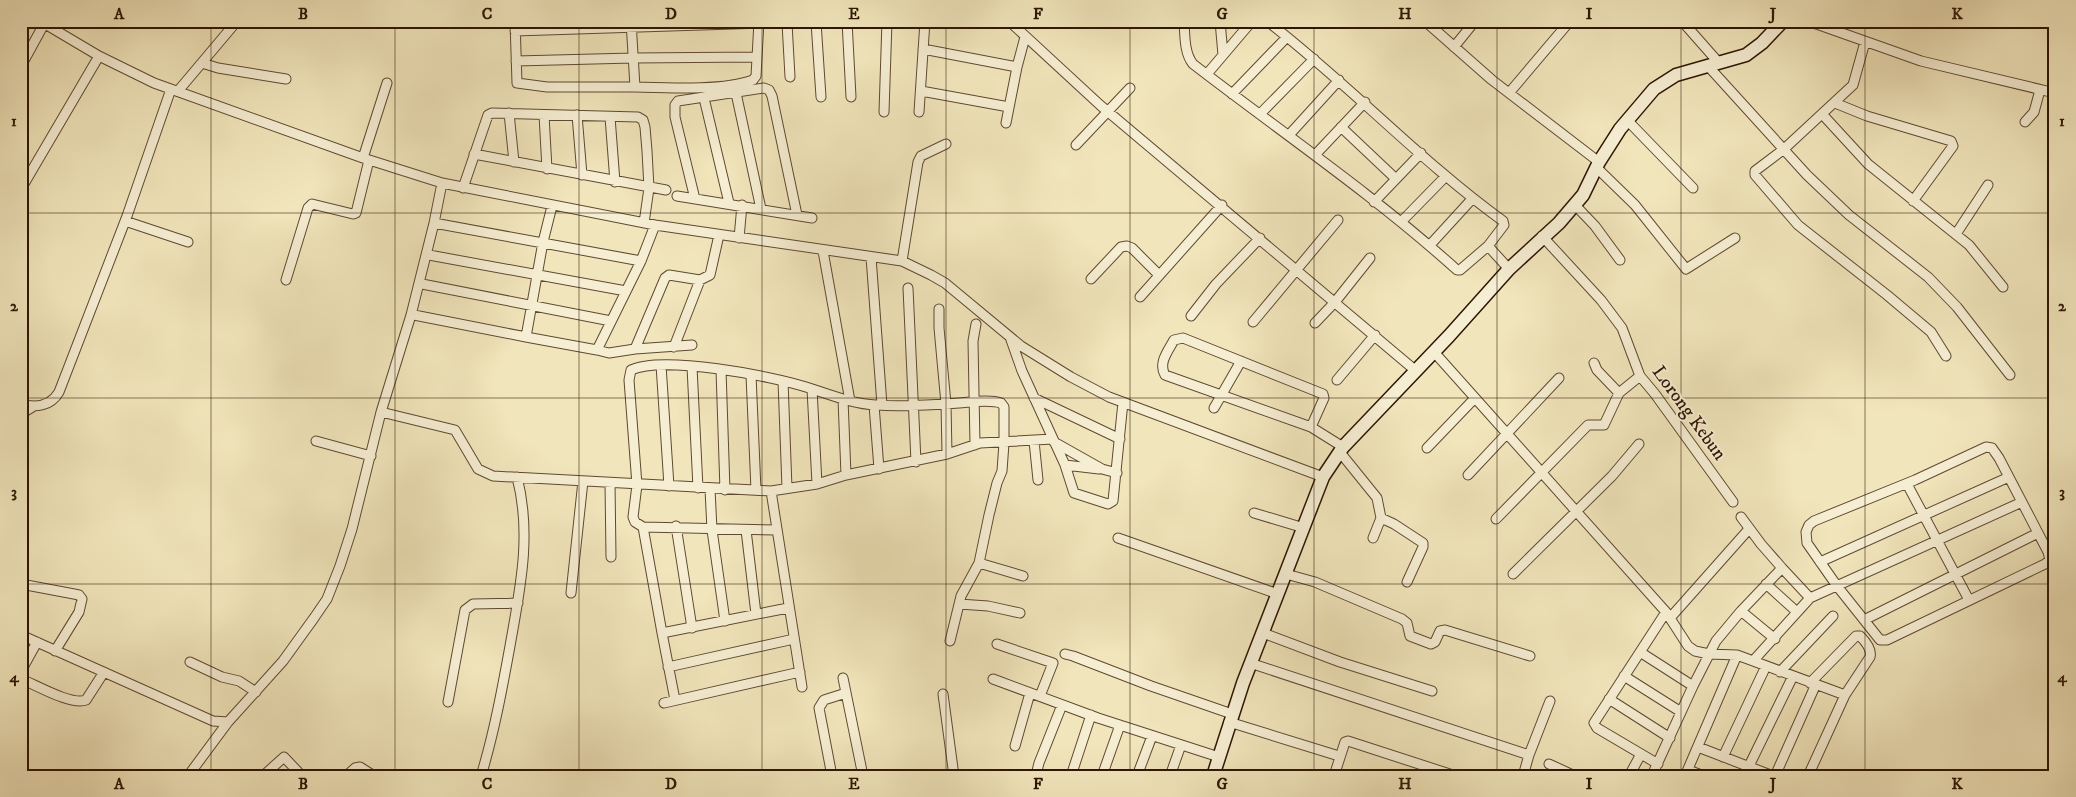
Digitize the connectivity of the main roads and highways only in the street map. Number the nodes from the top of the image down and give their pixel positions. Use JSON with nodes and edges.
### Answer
{"nodes":[{"id":1,"x":1783,"y":21,"type":"edge"},
{"id":2,"x":1213,"y":776,"type":"edge"}],
"edges":[{"from":1,"to":2,"type":"main road"}]}
